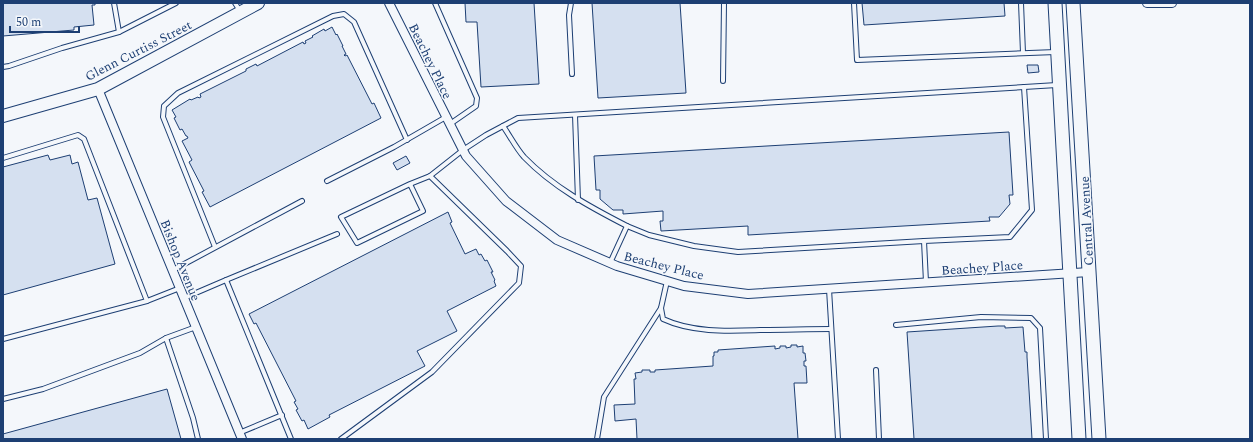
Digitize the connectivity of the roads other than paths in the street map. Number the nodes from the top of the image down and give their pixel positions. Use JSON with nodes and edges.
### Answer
{"nodes":[{"id":1,"x":114,"y":3,"type":"edge"},
{"id":2,"x":176,"y":3,"type":"edge"},
{"id":3,"x":258,"y":3,"type":"edge"},
{"id":4,"x":389,"y":3,"type":"edge"},
{"id":5,"x":435,"y":3,"type":"edge"},
{"id":6,"x":571,"y":3,"type":"edge"},
{"id":7,"x":724,"y":3,"type":"edge"},
{"id":8,"x":854,"y":3,"type":"edge"},
{"id":9,"x":1020,"y":3,"type":"edge"},
{"id":10,"x":1055,"y":3,"type":"edge"},
{"id":11,"x":1073,"y":3,"type":"edge"},
{"id":12,"x":1147,"y":3,"type":"edge"},
{"id":13,"x":1172,"y":3,"type":"edge"},
{"id":14,"x":1159,"y":4,"type":"edge"},
{"id":15,"x":238,"y":8,"type":"edge"},
{"id":16,"x":119,"y":32,"type":"junction"},
{"id":17,"x":1057,"y":52,"type":"junction"},
{"id":18,"x":1023,"y":53,"type":"junction"},
{"id":19,"x":3,"y":67,"type":"edge"},
{"id":20,"x":572,"y":74,"type":"dead end"},
{"id":21,"x":723,"y":81,"type":"dead end"},
{"id":22,"x":1078,"y":84,"type":"junction"},
{"id":23,"x":1059,"y":85,"type":"junction"},
{"id":24,"x":1024,"y":87,"type":"junction"},
{"id":25,"x":98,"y":89,"type":"junction"},
{"id":26,"x":574,"y":115,"type":"junction"},
{"id":27,"x":3,"y":116,"type":"edge"},
{"id":28,"x":447,"y":120,"type":"junction"},
{"id":29,"x":504,"y":126,"type":"junction"},
{"id":30,"x":407,"y":140,"type":"junction"},
{"id":31,"x":463,"y":150,"type":"junction"},
{"id":32,"x":3,"y":158,"type":"edge"},
{"id":33,"x":430,"y":176,"type":"junction"},
{"id":34,"x":327,"y":182,"type":"dead end"},
{"id":35,"x":410,"y":184,"type":"junction"},
{"id":36,"x":578,"y":200,"type":"junction"},
{"id":37,"x":302,"y":201,"type":"dead end"},
{"id":38,"x":627,"y":226,"type":"junction"},
{"id":39,"x":337,"y":234,"type":"dead end"},
{"id":40,"x":924,"y":241,"type":"junction"},
{"id":41,"x":215,"y":247,"type":"junction"},
{"id":42,"x":610,"y":263,"type":"junction"},
{"id":43,"x":172,"y":270,"type":"junction"},
{"id":44,"x":1089,"y":272,"type":"junction"},
{"id":45,"x":1069,"y":273,"type":"junction"},
{"id":46,"x":226,"y":280,"type":"junction"},
{"id":47,"x":667,"y":281,"type":"junction"},
{"id":48,"x":926,"y":282,"type":"junction"},
{"id":49,"x":180,"y":288,"type":"junction"},
{"id":50,"x":829,"y":289,"type":"junction"},
{"id":51,"x":184,"y":298,"type":"junction"},
{"id":52,"x":147,"y":301,"type":"junction"},
{"id":53,"x":661,"y":308,"type":"junction"},
{"id":54,"x":896,"y":325,"type":"dead end"},
{"id":55,"x":196,"y":328,"type":"junction"},
{"id":56,"x":831,"y":329,"type":"junction"},
{"id":57,"x":166,"y":338,"type":"junction"},
{"id":58,"x":3,"y":339,"type":"edge"},
{"id":59,"x":876,"y":370,"type":"dead end"},
{"id":60,"x":3,"y":399,"type":"edge"},
{"id":61,"x":282,"y":415,"type":"junction"},
{"id":62,"x":240,"y":436,"type":"edge"},
{"id":63,"x":198,"y":439,"type":"edge"},
{"id":64,"x":291,"y":439,"type":"edge"},
{"id":65,"x":341,"y":439,"type":"edge"},
{"id":66,"x":597,"y":439,"type":"edge"},
{"id":67,"x":838,"y":439,"type":"edge"},
{"id":68,"x":879,"y":439,"type":"edge"},
{"id":69,"x":1046,"y":439,"type":"edge"},
{"id":70,"x":1078,"y":439,"type":"edge"},
{"id":71,"x":1099,"y":439,"type":"edge"}],
"edges":[{"from":1,"to":16,"type":"lane"},
{"from":2,"to":16,"type":"lane"},
{"from":3,"to":15,"type":"street","name":"Glenn Curtiss Street"},
{"from":4,"to":28,"type":"street","name":"Beachey Place"},
{"from":5,"to":28,"type":"lane"},
{"from":6,"to":20,"type":"lane"},
{"from":7,"to":21,"type":"lane"},
{"from":8,"to":18,"type":"lane"},
{"from":9,"to":18,"type":"lane"},
{"from":10,"to":17,"type":"main road","name":"Central Avenue"},
{"from":11,"to":22,"type":"main road","name":"Central Avenue"},
{"from":12,"to":14,"type":"street"},
{"from":13,"to":14,"type":"street"},
{"from":15,"to":25,"type":"street","name":"Glenn Curtiss Street"},
{"from":16,"to":19,"type":"lane"},
{"from":17,"to":18,"type":"lane"},
{"from":17,"to":23,"type":"main road","name":"Central Avenue"},
{"from":22,"to":23,"type":"main road"},
{"from":22,"to":44,"type":"main road","name":"Central Avenue"},
{"from":23,"to":24,"type":"lane"},
{"from":23,"to":45,"type":"main road","name":"Central Avenue"},
{"from":24,"to":26,"type":"lane"},
{"from":24,"to":40,"type":"lane"},
{"from":25,"to":27,"type":"street","name":"Glenn Curtiss Street"},
{"from":25,"to":43,"type":"street","name":"Bishop Avenue"},
{"from":26,"to":29,"type":"lane"},
{"from":26,"to":36,"type":"lane"},
{"from":28,"to":30,"type":"lane"},
{"from":28,"to":31,"type":"street","name":"Beachey Place"},
{"from":29,"to":31,"type":"lane"},
{"from":29,"to":36,"type":"lane"},
{"from":30,"to":34,"type":"lane"},
{"from":30,"to":41,"type":"lane"},
{"from":31,"to":33,"type":"lane"},
{"from":31,"to":42,"type":"street","name":"Beachey Place"},
{"from":32,"to":52,"type":"lane"},
{"from":33,"to":35,"type":"lane"},
{"from":33,"to":65,"type":"lane"},
{"from":35,"to":35,"type":"lane"},
{"from":36,"to":38,"type":"lane"},
{"from":37,"to":41,"type":"lane"},
{"from":38,"to":40,"type":"lane"},
{"from":38,"to":42,"type":"lane"},
{"from":39,"to":46,"type":"lane"},
{"from":40,"to":48,"type":"lane"},
{"from":41,"to":43,"type":"lane"},
{"from":42,"to":47,"type":"street","name":"Beachey Place"},
{"from":43,"to":49,"type":"street","name":"Bishop Avenue"},
{"from":44,"to":45,"type":"street","name":"Beachey Place"},
{"from":44,"to":71,"type":"main road","name":"Central Avenue"},
{"from":45,"to":48,"type":"street","name":"Beachey Place"},
{"from":45,"to":70,"type":"main road","name":"Central Avenue"},
{"from":46,"to":51,"type":"lane"},
{"from":46,"to":61,"type":"lane"},
{"from":47,"to":50,"type":"street","name":"Beachey Place"},
{"from":47,"to":53,"type":"lane"},
{"from":48,"to":50,"type":"street","name":"Beachey Place"},
{"from":49,"to":51,"type":"street","name":"Bishop Avenue"},
{"from":49,"to":52,"type":"lane"},
{"from":50,"to":56,"type":"lane"},
{"from":51,"to":55,"type":"street","name":"Bishop Avenue"},
{"from":52,"to":58,"type":"lane"},
{"from":53,"to":56,"type":"lane"},
{"from":53,"to":66,"type":"lane"},
{"from":54,"to":69,"type":"lane"},
{"from":55,"to":57,"type":"lane"},
{"from":55,"to":62,"type":"street","name":"Bishop Avenue"},
{"from":56,"to":67,"type":"lane"},
{"from":57,"to":60,"type":"lane"},
{"from":57,"to":63,"type":"lane"},
{"from":59,"to":68,"type":"lane"},
{"from":61,"to":62,"type":"lane"},
{"from":61,"to":64,"type":"lane"}]}
